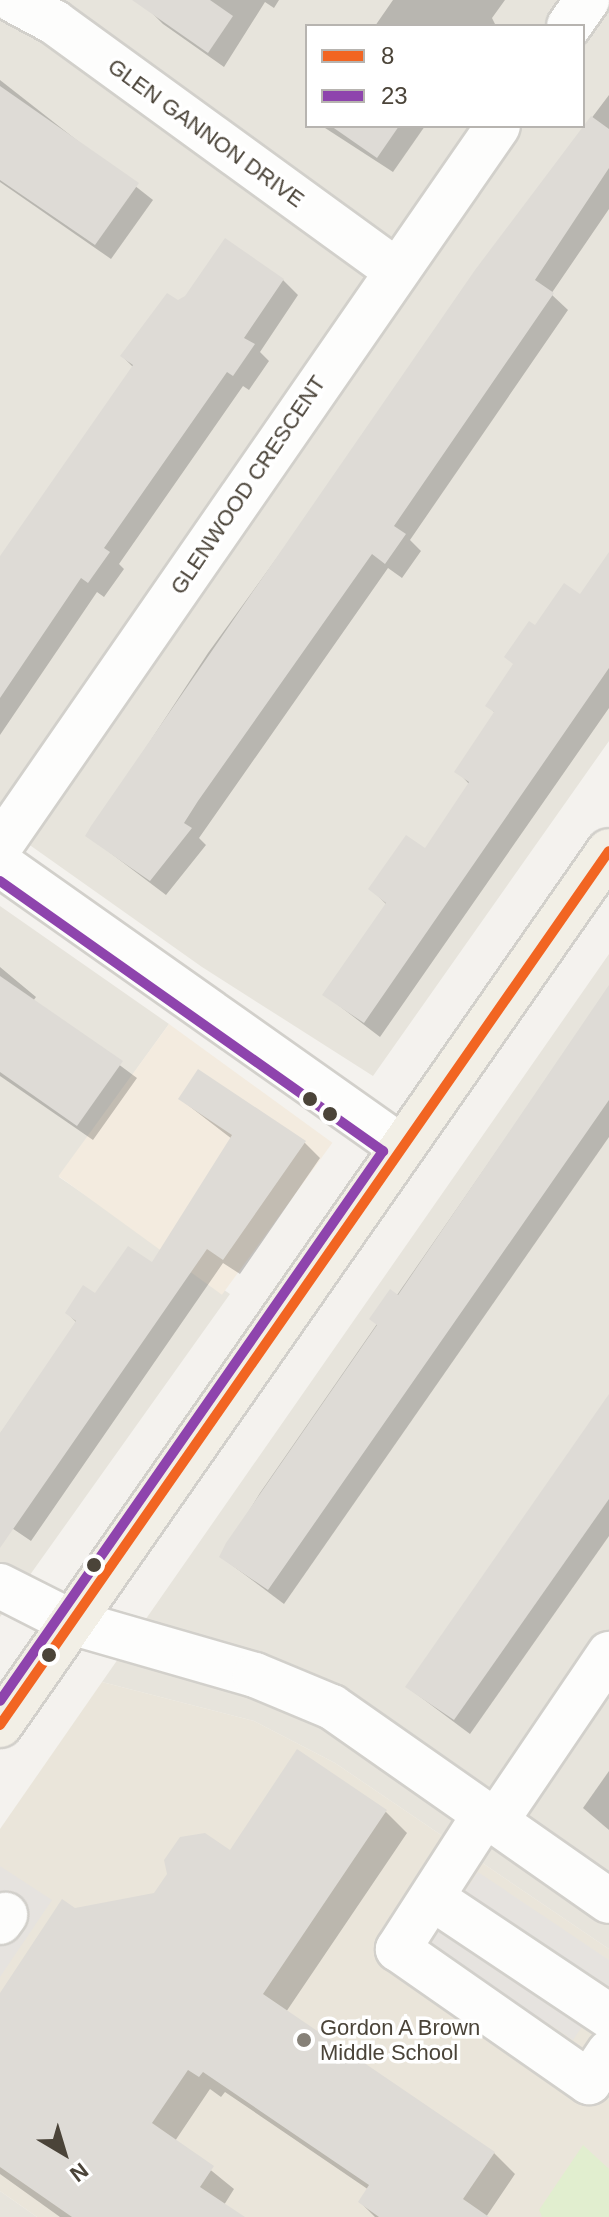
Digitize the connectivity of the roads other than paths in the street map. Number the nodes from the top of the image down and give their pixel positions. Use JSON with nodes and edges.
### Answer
{"nodes":[{"id":1,"x":13,"y":0,"type":"edge"},
{"id":2,"x":587,"y":0,"type":"edge"},
{"id":3,"x":61,"y":11,"type":"edge"},
{"id":4,"x":570,"y":24,"type":"edge"},
{"id":5,"x":497,"y":128,"type":"edge"},
{"id":6,"x":395,"y":270,"type":"junction"},
{"id":7,"x":0,"y":846,"type":"edge"},
{"id":8,"x":609,"y":851,"type":"edge"},
{"id":9,"x":0,"y":864,"type":"edge"},
{"id":10,"x":402,"y":1148,"type":"junction"},
{"id":11,"x":0,"y":1586,"type":"edge"},
{"id":12,"x":71,"y":1622,"type":"junction"},
{"id":13,"x":609,"y":1654,"type":"edge"},
{"id":14,"x":0,"y":1725,"type":"edge"},
{"id":15,"x":491,"y":1817,"type":"junction"},
{"id":16,"x":432,"y":1898,"type":"junction"},
{"id":17,"x":609,"y":1901,"type":"edge"},
{"id":18,"x":609,"y":2016,"type":"edge"},
{"id":19,"x":609,"y":2052,"type":"edge"}],
"edges":[{"from":1,"to":3,"type":"street","name":"GLEN GANNON DRIVE"},
{"from":2,"to":4,"type":"street"},
{"from":3,"to":6,"type":"street","name":"GLEN GANNON DRIVE"},
{"from":5,"to":6,"type":"street","name":"GLENWOOD CRESCENT"},
{"from":6,"to":7,"type":"street","name":"GLENWOOD CRESCENT"},
{"from":8,"to":10,"type":"main road"},
{"from":9,"to":10,"type":"street"},
{"from":10,"to":12,"type":"main road"},
{"from":11,"to":12,"type":"street"},
{"from":12,"to":14,"type":"main road"},
{"from":12,"to":15,"type":"street"},
{"from":13,"to":15,"type":"street"},
{"from":15,"to":16,"type":"street"},
{"from":15,"to":17,"type":"street"},
{"from":16,"to":18,"type":"street"},
{"from":16,"to":19,"type":"street"}]}
